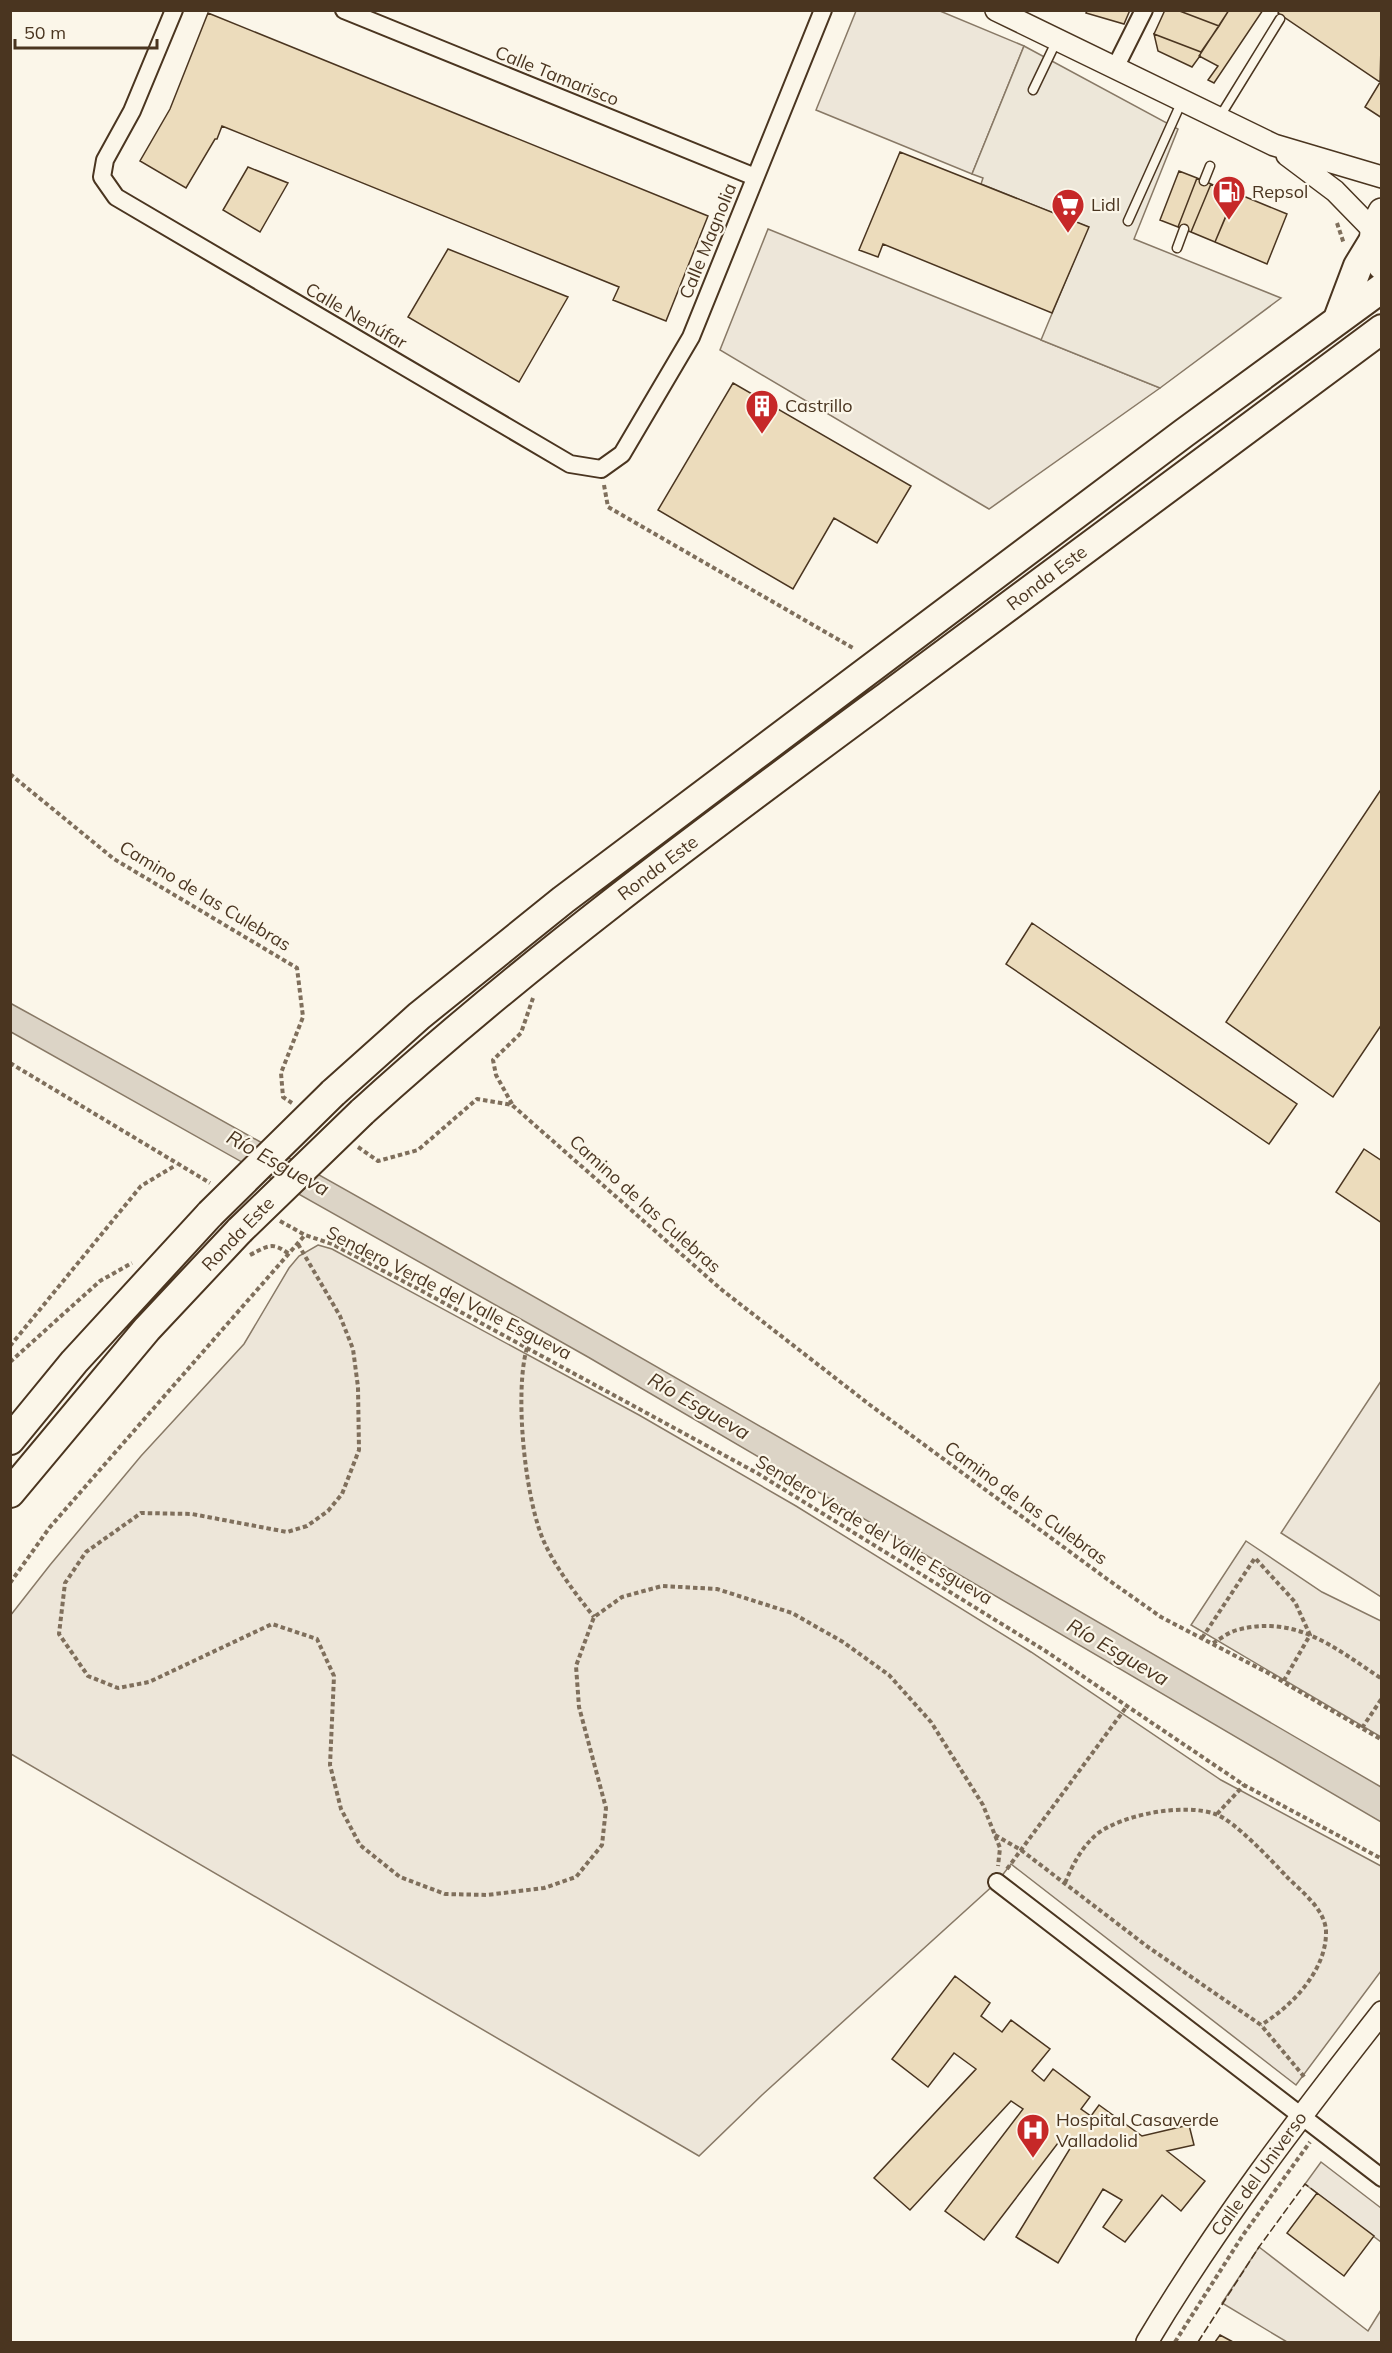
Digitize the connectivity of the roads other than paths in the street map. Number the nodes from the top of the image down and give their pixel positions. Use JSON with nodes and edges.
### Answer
{"nodes":[{"id":1,"x":174,"y":10,"type":"edge"},
{"id":2,"x":344,"y":10,"type":"edge"},
{"id":3,"x":823,"y":10,"type":"edge"},
{"id":4,"x":996,"y":10,"type":"edge"},
{"id":5,"x":1143,"y":10,"type":"edge"},
{"id":6,"x":1280,"y":19,"type":"dead end"},
{"id":7,"x":1057,"y":40,"type":"junction"},
{"id":8,"x":1115,"y":68,"type":"junction"},
{"id":9,"x":1033,"y":90,"type":"dead end"},
{"id":10,"x":1182,"y":101,"type":"junction"},
{"id":11,"x":1219,"y":118,"type":"junction"},
{"id":12,"x":1274,"y":146,"type":"junction"},
{"id":13,"x":1210,"y":166,"type":"dead end"},
{"id":14,"x":755,"y":177,"type":"junction"},
{"id":15,"x":1382,"y":177,"type":"edge"},
{"id":16,"x":1204,"y":181,"type":"dead end"},
{"id":17,"x":1128,"y":221,"type":"dead end"},
{"id":18,"x":1184,"y":229,"type":"dead end"},
{"id":19,"x":1377,"y":238,"type":"edge"},
{"id":20,"x":1177,"y":248,"type":"dead end"},
{"id":21,"x":1382,"y":288,"type":"edge"},
{"id":22,"x":1338,"y":319,"type":"junction"},
{"id":23,"x":1382,"y":329,"type":"edge"},
{"id":24,"x":1382,"y":355,"type":"edge"},
{"id":25,"x":1339,"y":360,"type":"junction"},
{"id":26,"x":601,"y":470,"type":"joint"},
{"id":27,"x":10,"y":1440,"type":"edge"},
{"id":28,"x":10,"y":1493,"type":"edge"},
{"id":29,"x":997,"y":1882,"type":"road end"},
{"id":30,"x":1382,"y":2012,"type":"edge"},
{"id":31,"x":1301,"y":2116,"type":"junction"},
{"id":32,"x":1382,"y":2178,"type":"edge"},
{"id":33,"x":1147,"y":2343,"type":"edge"}],
"edges":[{"from":1,"to":26,"type":"street","name":"Calle Nenúfar"},
{"from":2,"to":14,"type":"street","name":"Calle Tamarisco"},
{"from":3,"to":14,"type":"street","name":"Calle Magnolia"},
{"from":4,"to":7,"type":"street"},
{"from":5,"to":8,"type":"street"},
{"from":6,"to":11,"type":"lane"},
{"from":7,"to":8,"type":"street"},
{"from":7,"to":9,"type":"lane"},
{"from":8,"to":10,"type":"street"},
{"from":10,"to":11,"type":"street"},
{"from":10,"to":17,"type":"lane"},
{"from":11,"to":12,"type":"street"},
{"from":12,"to":15,"type":"street"},
{"from":12,"to":19,"type":"street"},
{"from":13,"to":16,"type":"lane"},
{"from":14,"to":26,"type":"street","name":"Calle Magnolia"},
{"from":18,"to":20,"type":"lane"},
{"from":19,"to":22,"type":"highway"},
{"from":21,"to":22,"type":"highway","name":"Ronda Este"},
{"from":22,"to":27,"type":"highway","name":"Ronda Este","bridge":true},
{"from":23,"to":25,"type":"highway","name":"Ronda Este"},
{"from":24,"to":25,"type":"highway"},
{"from":25,"to":28,"type":"highway","name":"Ronda Este","bridge":true},
{"from":29,"to":31,"type":"street"},
{"from":30,"to":31,"type":"street","name":"Calle del Universo"},
{"from":31,"to":32,"type":"street"},
{"from":31,"to":33,"type":"street","name":"Calle del Universo"}]}
